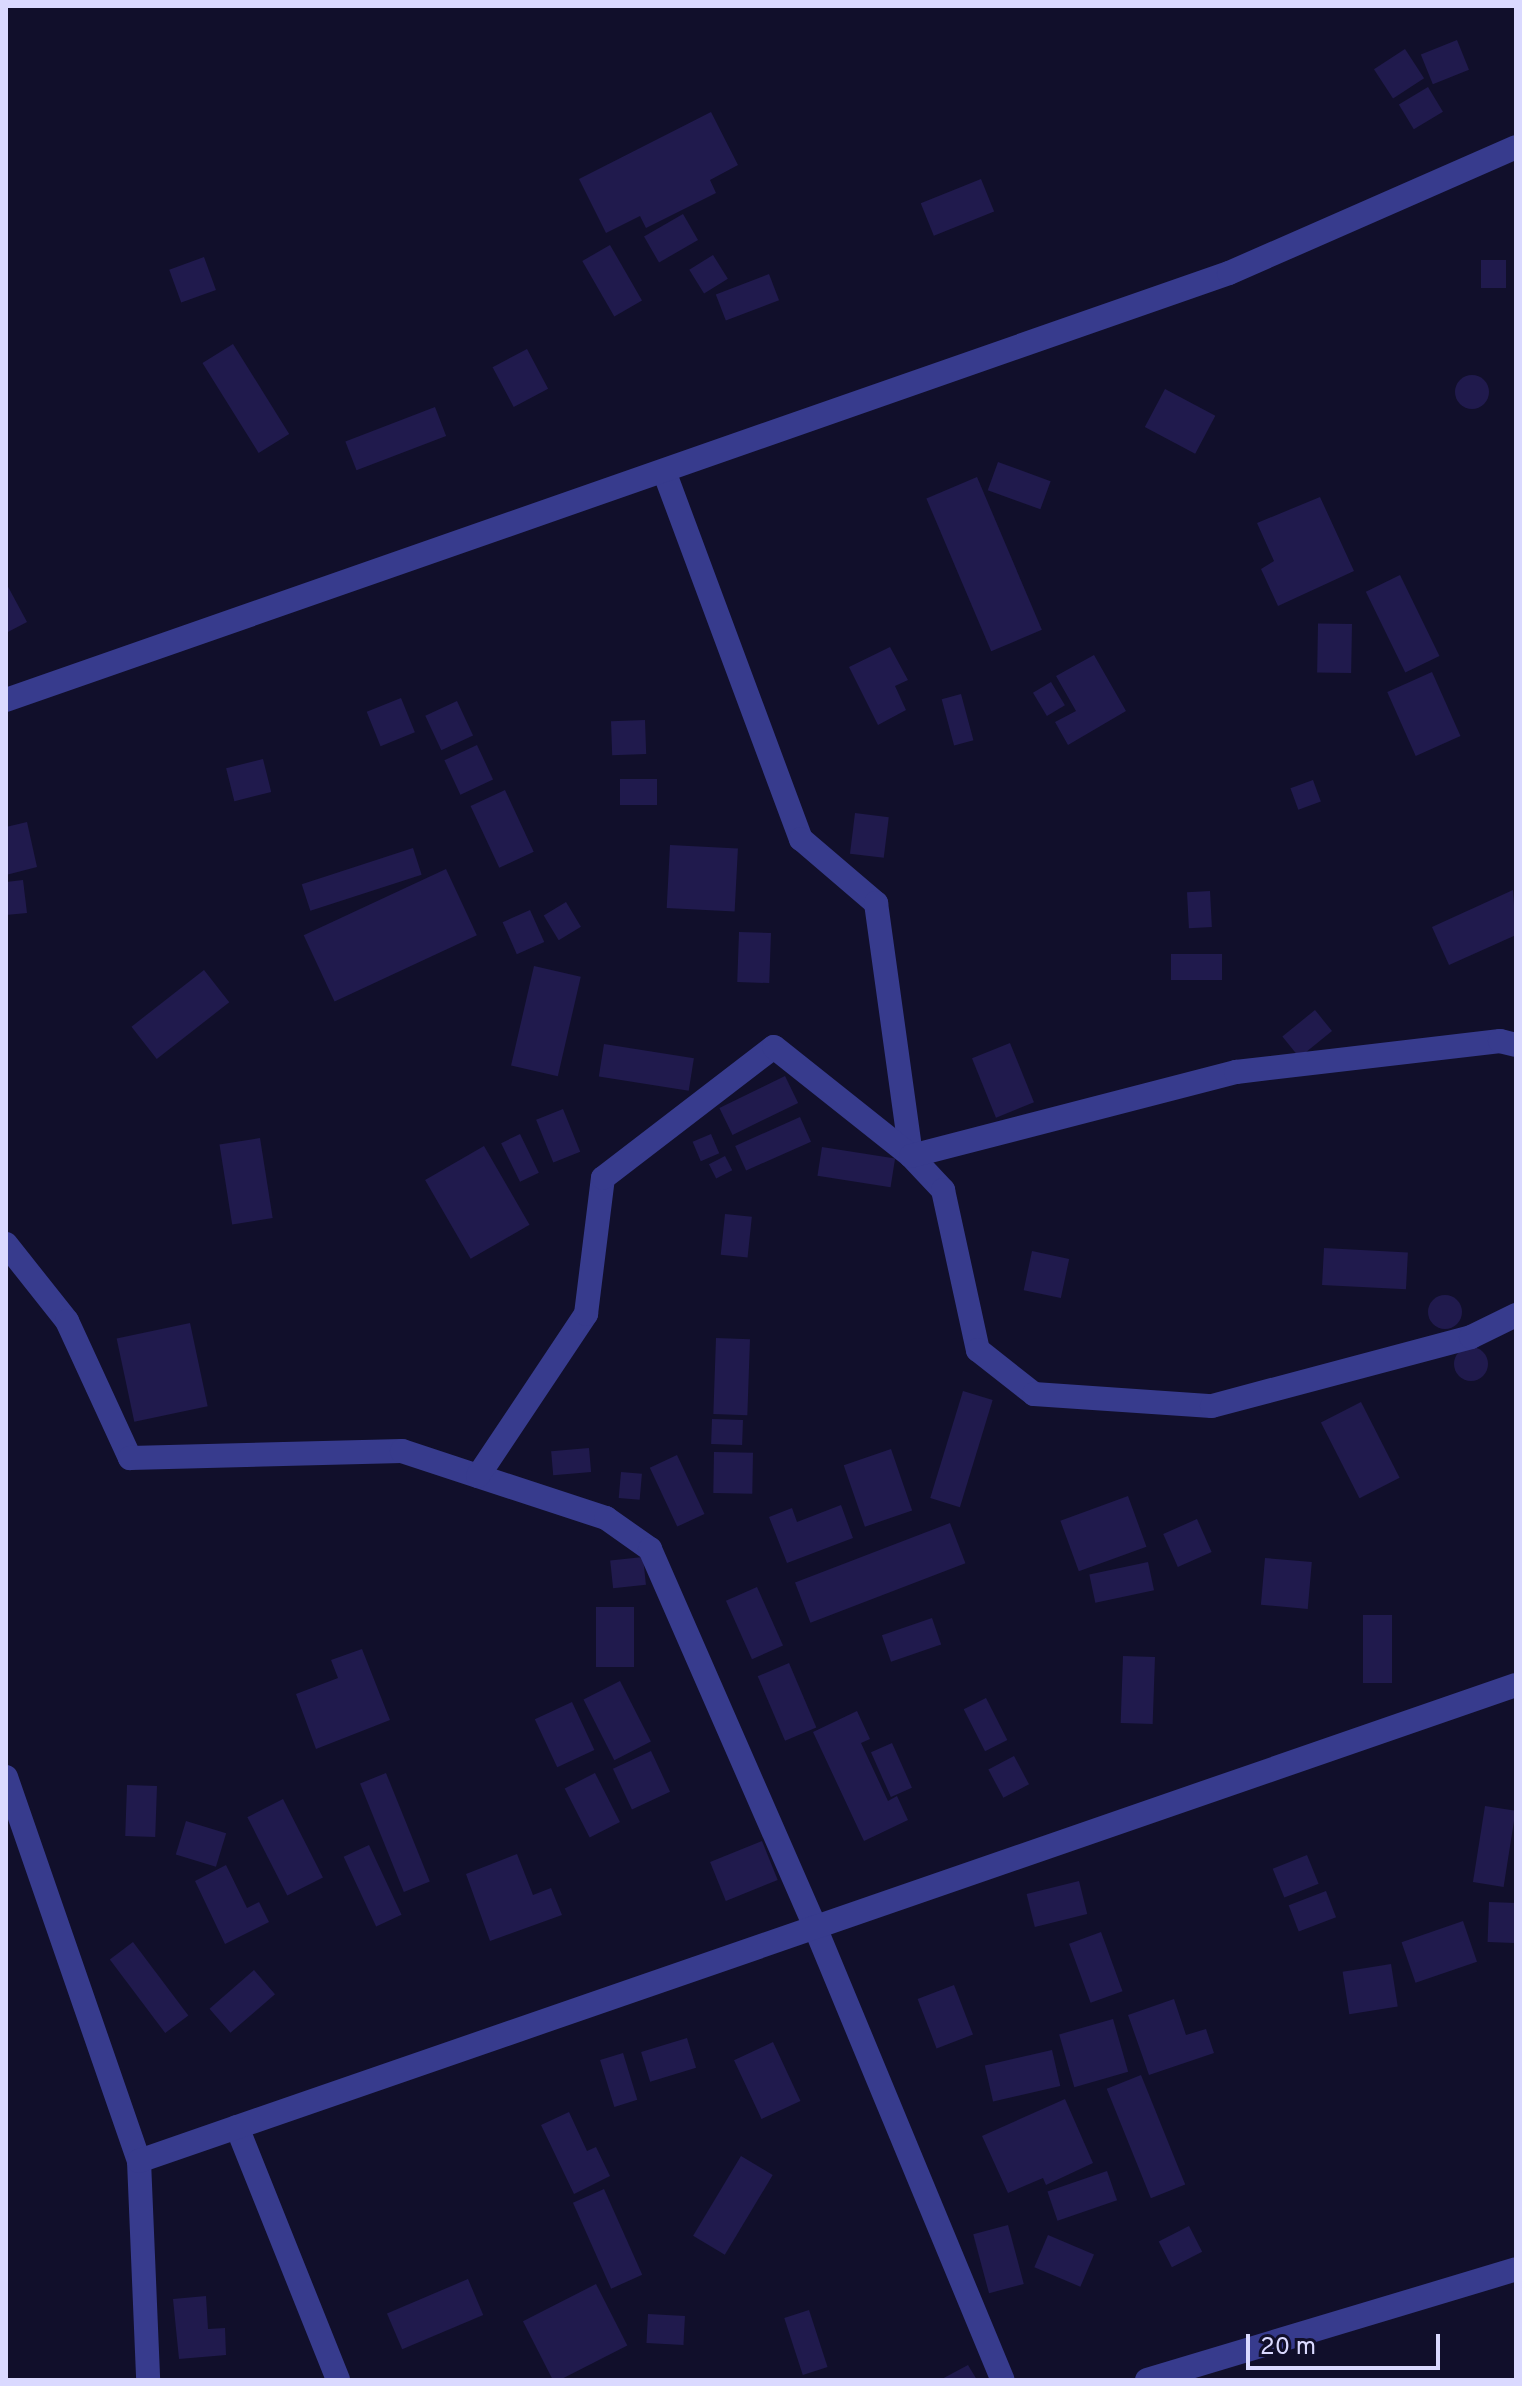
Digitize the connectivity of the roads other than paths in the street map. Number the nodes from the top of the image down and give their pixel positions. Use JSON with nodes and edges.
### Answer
{"nodes":[{"id":1,"x":1516,"y":147,"type":"edge"},
{"id":2,"x":664,"y":471,"type":"junction"},
{"id":3,"x":6,"y":700,"type":"edge"},
{"id":4,"x":1516,"y":1045,"type":"edge"},
{"id":5,"x":911,"y":1156,"type":"junction"},
{"id":6,"x":6,"y":1244,"type":"edge"},
{"id":7,"x":1516,"y":1315,"type":"edge"},
{"id":8,"x":478,"y":1476,"type":"junction"},
{"id":9,"x":1516,"y":1685,"type":"edge"},
{"id":10,"x":6,"y":1777,"type":"edge"},
{"id":11,"x":815,"y":1927,"type":"junction"},
{"id":12,"x":237,"y":2127,"type":"junction"},
{"id":13,"x":139,"y":2161,"type":"junction"},
{"id":14,"x":1516,"y":2269,"type":"edge"},
{"id":15,"x":148,"y":2380,"type":"edge"},
{"id":16,"x":338,"y":2380,"type":"edge"},
{"id":17,"x":1003,"y":2380,"type":"edge"},
{"id":18,"x":1147,"y":2380,"type":"edge"}],
"edges":[{"from":1,"to":2,"type":"street"},
{"from":2,"to":3,"type":"street"},
{"from":2,"to":5,"type":"street"},
{"from":4,"to":5,"type":"street"},
{"from":5,"to":7,"type":"street"},
{"from":5,"to":8,"type":"street"},
{"from":6,"to":8,"type":"street"},
{"from":8,"to":11,"type":"street"},
{"from":9,"to":11,"type":"street"},
{"from":10,"to":13,"type":"street"},
{"from":11,"to":12,"type":"street"},
{"from":11,"to":17,"type":"street"},
{"from":12,"to":13,"type":"street"},
{"from":12,"to":16,"type":"street"},
{"from":13,"to":15,"type":"street"},
{"from":14,"to":18,"type":"street"}]}
